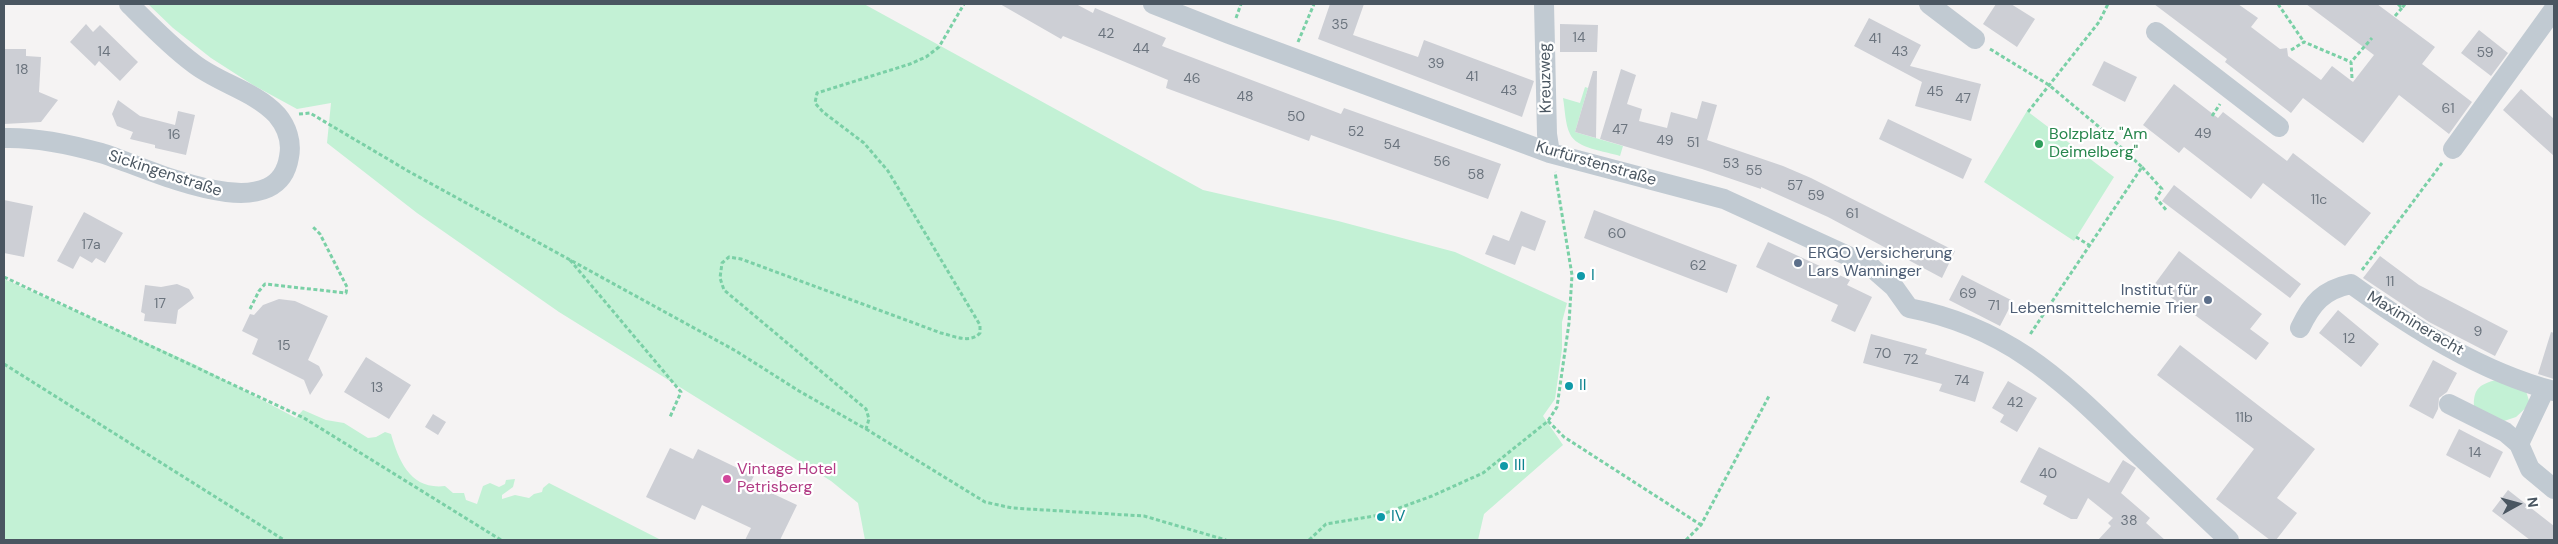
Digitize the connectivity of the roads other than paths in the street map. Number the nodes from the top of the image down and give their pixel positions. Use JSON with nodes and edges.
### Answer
{"nodes":[{"id":1,"x":129,"y":4,"type":"edge"},
{"id":2,"x":1153,"y":4,"type":"edge"},
{"id":3,"x":1544,"y":4,"type":"edge"},
{"id":4,"x":1929,"y":4,"type":"edge"},
{"id":5,"x":2550,"y":4,"type":"edge"},
{"id":6,"x":2554,"y":9,"type":"edge"},
{"id":7,"x":2156,"y":32,"type":"dead end"},
{"id":8,"x":1975,"y":38,"type":"road end"},
{"id":9,"x":2279,"y":127,"type":"dead end"},
{"id":10,"x":4,"y":138,"type":"edge"},
{"id":11,"x":2453,"y":150,"type":"road end"},
{"id":12,"x":1550,"y":153,"type":"junction"},
{"id":13,"x":2300,"y":328,"type":"dead end"},
{"id":14,"x":2550,"y":390,"type":"edge"},
{"id":15,"x":2449,"y":404,"type":"dead end"},
{"id":16,"x":2519,"y":444,"type":"junction"},
{"id":17,"x":2554,"y":489,"type":"edge"},
{"id":18,"x":2228,"y":540,"type":"edge"}],
"edges":[{"from":1,"to":10,"type":"street","name":"Sickingenstraße"},
{"from":2,"to":12,"type":"street","name":"Kurfürstenstraße"},
{"from":3,"to":12,"type":"street","name":"Kreuzweg"},
{"from":4,"to":8,"type":"street"},
{"from":5,"to":6,"type":"street"},
{"from":6,"to":11,"type":"street"},
{"from":7,"to":9,"type":"street"},
{"from":12,"to":18,"type":"street","name":"Kurfürstenstraße"},
{"from":13,"to":14,"type":"street","name":"Maximineracht"},
{"from":14,"to":16,"type":"street","name":"Maximineracht"},
{"from":15,"to":16,"type":"street"},
{"from":16,"to":17,"type":"street"}]}
